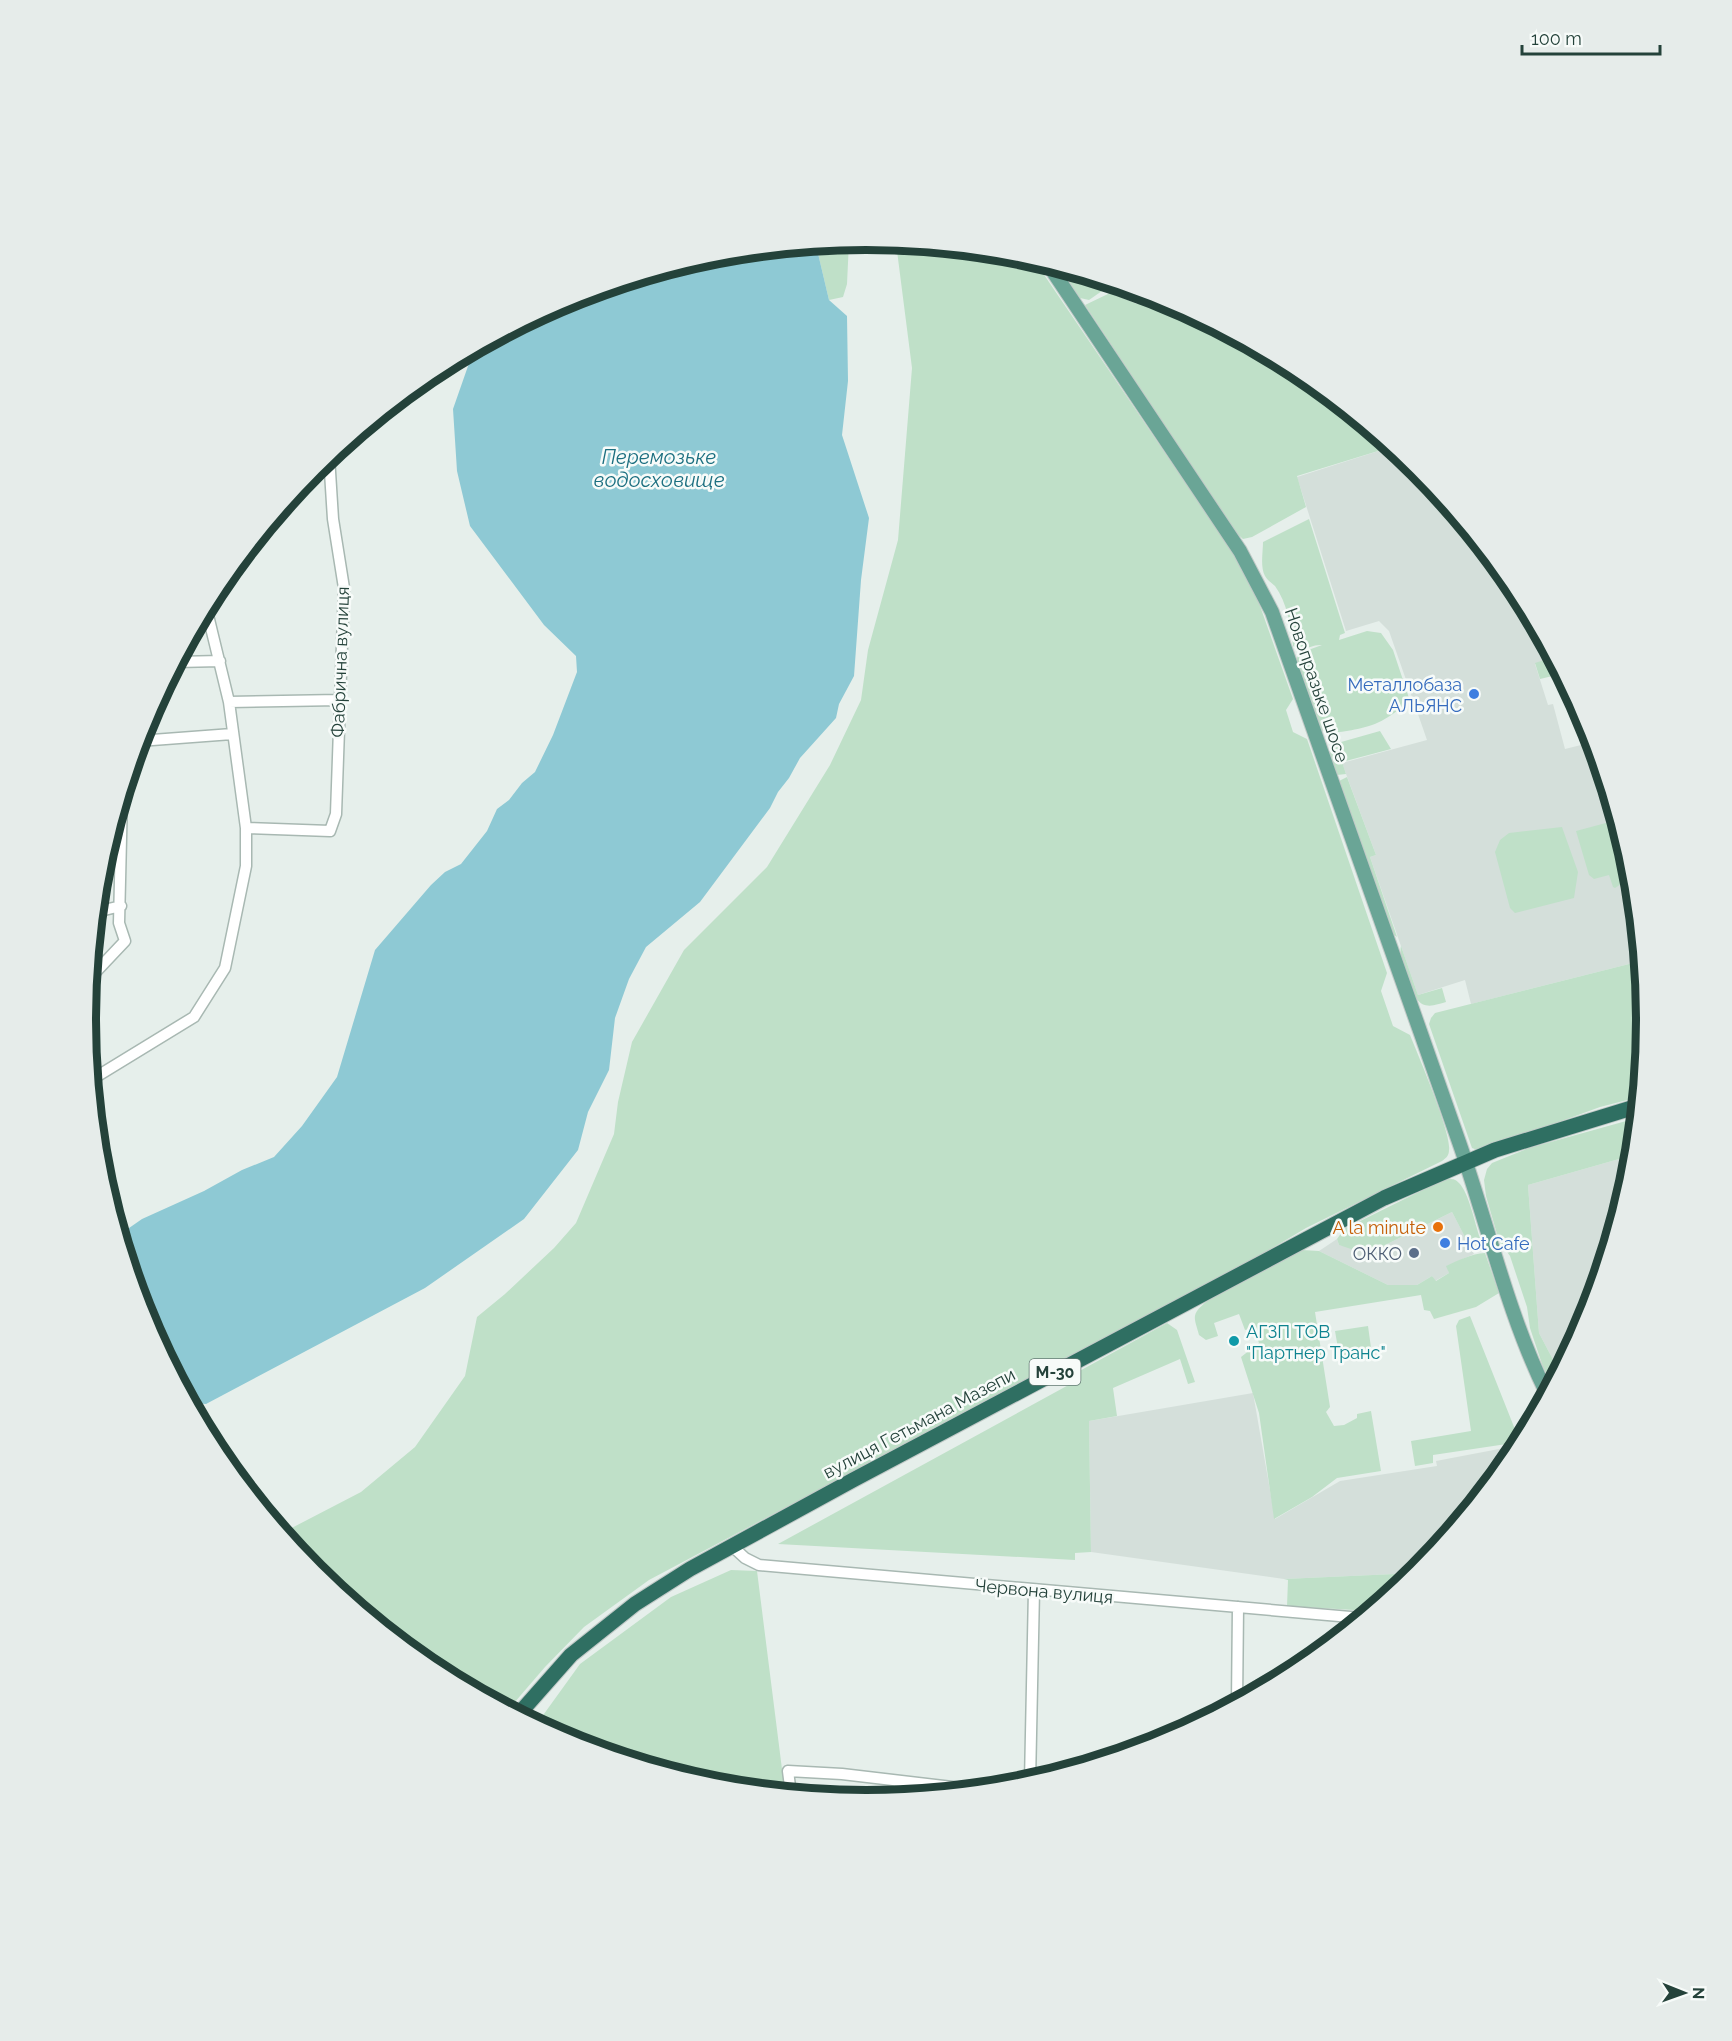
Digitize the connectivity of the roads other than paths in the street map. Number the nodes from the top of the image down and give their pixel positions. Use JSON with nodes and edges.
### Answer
{"nodes":[{"id":1,"x":1055,"y":275,"type":"edge"},
{"id":2,"x":330,"y":469,"type":"edge"},
{"id":3,"x":209,"y":619,"type":"edge"},
{"id":4,"x":220,"y":661,"type":"junction"},
{"id":5,"x":185,"y":662,"type":"edge"},
{"id":6,"x":339,"y":700,"type":"junction"},
{"id":7,"x":229,"y":702,"type":"junction"},
{"id":8,"x":232,"y":734,"type":"junction"},
{"id":9,"x":150,"y":740,"type":"edge"},
{"id":10,"x":246,"y":828,"type":"junction"},
{"id":11,"x":118,"y":840,"type":"edge"},
{"id":12,"x":121,"y":906,"type":"junction"},
{"id":13,"x":105,"y":910,"type":"edge"},
{"id":14,"x":98,"y":969,"type":"edge"},
{"id":15,"x":98,"y":1075,"type":"edge"},
{"id":16,"x":1630,"y":1108,"type":"edge"},
{"id":17,"x":1466,"y":1161,"type":"junction"},
{"id":18,"x":1543,"y":1387,"type":"edge"},
{"id":19,"x":733,"y":1547,"type":"junction"},
{"id":20,"x":1034,"y":1590,"type":"junction"},
{"id":21,"x":1238,"y":1607,"type":"junction"},
{"id":22,"x":1352,"y":1617,"type":"edge"},
{"id":23,"x":1237,"y":1695,"type":"edge"},
{"id":24,"x":523,"y":1710,"type":"edge"},
{"id":25,"x":1030,"y":1773,"type":"edge"},
{"id":26,"x":790,"y":1786,"type":"edge"},
{"id":27,"x":946,"y":1786,"type":"edge"}],
"edges":[{"from":1,"to":17,"type":"main road","name":"Новопразьке шосе"},
{"from":2,"to":6,"type":"street","name":"Фабрична вулиця"},
{"from":3,"to":4,"type":"street"},
{"from":4,"to":5,"type":"street"},
{"from":4,"to":7,"type":"street"},
{"from":6,"to":7,"type":"street"},
{"from":6,"to":10,"type":"street","name":"Фабрична вулиця"},
{"from":7,"to":8,"type":"street"},
{"from":8,"to":9,"type":"street"},
{"from":8,"to":10,"type":"street"},
{"from":10,"to":15,"type":"street"},
{"from":11,"to":12,"type":"street"},
{"from":12,"to":13,"type":"street"},
{"from":12,"to":14,"type":"street"},
{"from":16,"to":17,"type":"highway","name":"вулиця Гетьмана Мазепи","number":"М-30"},
{"from":17,"to":18,"type":"main road","name":"Новопразьке шосе"},
{"from":17,"to":19,"type":"highway","name":"вулиця Гетьмана Мазепи","number":"М-30"},
{"from":19,"to":20,"type":"street","name":"Червона вулиця"},
{"from":19,"to":24,"type":"highway","name":"вулиця Гетьмана Мазепи","number":"М-30"},
{"from":20,"to":21,"type":"street","name":"Червона вулиця"},
{"from":20,"to":25,"type":"street"},
{"from":21,"to":22,"type":"street","name":"Червона вулиця"},
{"from":21,"to":23,"type":"street"},
{"from":26,"to":27,"type":"street"}]}
